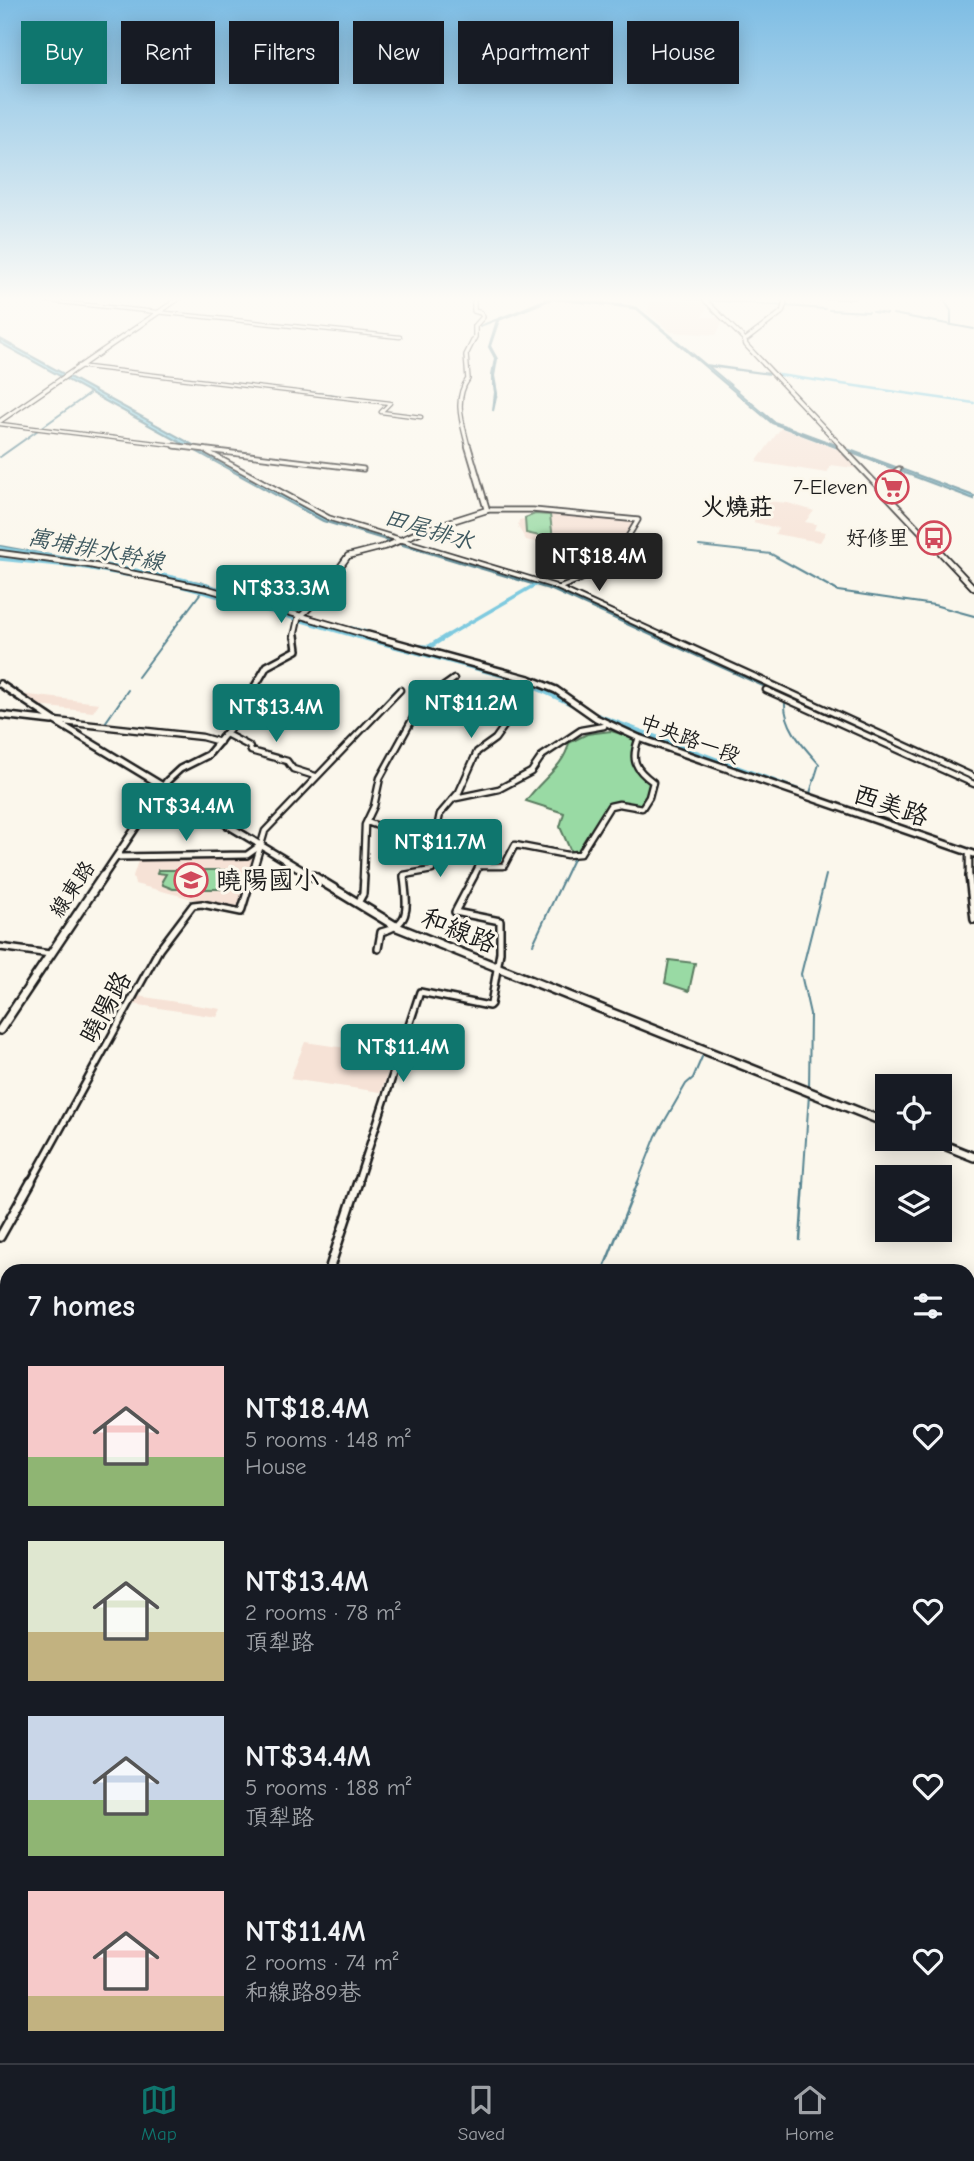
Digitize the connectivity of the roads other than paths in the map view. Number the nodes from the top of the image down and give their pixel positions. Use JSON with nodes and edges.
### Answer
{"nodes":[{"id":1,"x":40,"y":393,"type":"edge"},
{"id":2,"x":314,"y":393,"type":"edge"},
{"id":3,"x":463,"y":393,"type":"edge"},
{"id":4,"x":793,"y":393,"type":"edge"},
{"id":5,"x":421,"y":417,"type":"dead end"},
{"id":6,"x":0,"y":423,"type":"edge"},
{"id":7,"x":206,"y":451,"type":"junction"},
{"id":8,"x":363,"y":469,"type":"dead end"},
{"id":9,"x":487,"y":510,"type":"junction"},
{"id":10,"x":401,"y":540,"type":"junction"},
{"id":11,"x":0,"y":553,"type":"edge"},
{"id":12,"x":946,"y":556,"type":"junction"},
{"id":13,"x":974,"y":583,"type":"edge"},
{"id":14,"x":558,"y":588,"type":"junction"},
{"id":15,"x":974,"y":588,"type":"edge"},
{"id":16,"x":585,"y":601,"type":"junction"},
{"id":17,"x":579,"y":604,"type":"dead end"},
{"id":18,"x":300,"y":617,"type":"junction"},
{"id":19,"x":454,"y":679,"type":"dead end"},
{"id":20,"x":0,"y":687,"type":"edge"},
{"id":21,"x":504,"y":688,"type":"dead end"},
{"id":22,"x":400,"y":690,"type":"dead end"},
{"id":23,"x":766,"y":690,"type":"dead end"},
{"id":24,"x":0,"y":715,"type":"edge"},
{"id":25,"x":55,"y":721,"type":"junction"},
{"id":26,"x":604,"y":726,"type":"dead end"},
{"id":27,"x":226,"y":734,"type":"junction"},
{"id":28,"x":639,"y":738,"type":"junction"},
{"id":29,"x":220,"y":742,"type":"junction"},
{"id":30,"x":316,"y":776,"type":"junction"},
{"id":31,"x":974,"y":777,"type":"edge"},
{"id":32,"x":974,"y":784,"type":"edge"},
{"id":33,"x":164,"y":786,"type":"junction"},
{"id":34,"x":796,"y":793,"type":"joint"},
{"id":35,"x":453,"y":800,"type":"junction"},
{"id":36,"x":367,"y":822,"type":"junction"},
{"id":37,"x":435,"y":837,"type":"junction"},
{"id":38,"x":261,"y":845,"type":"junction"},
{"id":39,"x":515,"y":845,"type":"joint"},
{"id":40,"x":972,"y":853,"type":"edge"},
{"id":41,"x":118,"y":857,"type":"junction"},
{"id":42,"x":358,"y":904,"type":"junction"},
{"id":43,"x":974,"y":920,"type":"edge"},
{"id":44,"x":397,"y":928,"type":"junction"},
{"id":45,"x":0,"y":947,"type":"edge"},
{"id":46,"x":378,"y":949,"type":"dead end"},
{"id":47,"x":50,"y":954,"type":"junction"},
{"id":48,"x":496,"y":968,"type":"junction"},
{"id":49,"x":0,"y":1030,"type":"edge"},
{"id":50,"x":875,"y":1118,"type":"edge"},
{"id":51,"x":952,"y":1148,"type":"edge"},
{"id":52,"x":974,"y":1157,"type":"edge"},
{"id":53,"x":0,"y":1237,"type":"edge"},
{"id":54,"x":331,"y":1264,"type":"edge"}],
"edges":[{"from":1,"to":6,"type":"street"},
{"from":2,"to":5,"type":"street"},
{"from":3,"to":9,"type":"street"},
{"from":4,"to":12,"type":"street"},
{"from":6,"to":7,"type":"street"},
{"from":7,"to":8,"type":"street"},
{"from":7,"to":10,"type":"street"},
{"from":9,"to":10,"type":"street","name":"線東路"},
{"from":9,"to":14,"type":"street"},
{"from":10,"to":14,"type":"street"},
{"from":10,"to":18,"type":"street","name":"線東路"},
{"from":11,"to":18,"type":"street"},
{"from":12,"to":13,"type":"street"},
{"from":12,"to":15,"type":"street"},
{"from":14,"to":16,"type":"street"},
{"from":16,"to":17,"type":"street"},
{"from":16,"to":31,"type":"street"},
{"from":18,"to":27,"type":"street","name":"線東路"},
{"from":18,"to":28,"type":"street","name":"中央路一段"},
{"from":19,"to":36,"type":"street"},
{"from":20,"to":25,"type":"street","name":"和線路"},
{"from":21,"to":35,"type":"street"},
{"from":22,"to":30,"type":"street"},
{"from":23,"to":32,"type":"street"},
{"from":24,"to":25,"type":"street"},
{"from":25,"to":29,"type":"street"},
{"from":25,"to":33,"type":"street","name":"和線路"},
{"from":26,"to":35,"type":"street"},
{"from":27,"to":29,"type":"street","name":"線東路"},
{"from":27,"to":30,"type":"street"},
{"from":28,"to":34,"type":"street","name":"中央路一段"},
{"from":28,"to":39,"type":"street"},
{"from":29,"to":33,"type":"street","name":"線東路"},
{"from":30,"to":38,"type":"street"},
{"from":33,"to":38,"type":"street","name":"和線路"},
{"from":33,"to":41,"type":"street","name":"線東路"},
{"from":34,"to":40,"type":"street","name":"西美路"},
{"from":35,"to":37,"type":"street"},
{"from":36,"to":37,"type":"street"},
{"from":36,"to":42,"type":"street"},
{"from":37,"to":44,"type":"street"},
{"from":38,"to":41,"type":"street"},
{"from":38,"to":42,"type":"street","name":"和線路"},
{"from":38,"to":53,"type":"street","name":"曉陽路"},
{"from":39,"to":48,"type":"street"},
{"from":40,"to":43,"type":"street"},
{"from":41,"to":47,"type":"street","name":"線東路"},
{"from":42,"to":44,"type":"street","name":"和線路"},
{"from":44,"to":46,"type":"street"},
{"from":44,"to":48,"type":"street","name":"和線路"},
{"from":45,"to":47,"type":"street"},
{"from":47,"to":49,"type":"street","name":"線東路"},
{"from":48,"to":50,"type":"street","name":"和線路"},
{"from":48,"to":54,"type":"street"},
{"from":51,"to":52,"type":"street"}]}
